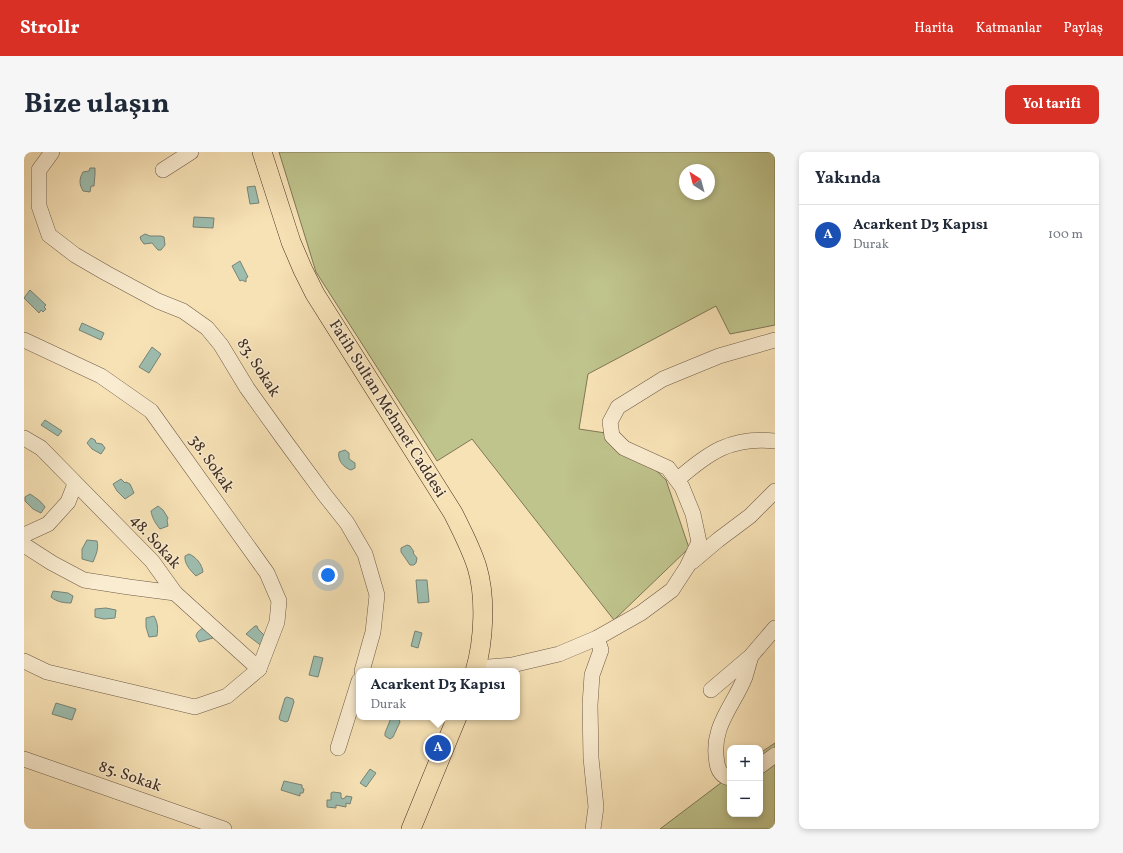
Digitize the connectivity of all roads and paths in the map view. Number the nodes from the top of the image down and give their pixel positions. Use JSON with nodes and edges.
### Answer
{"nodes":[{"id":1,"x":52,"y":152,"type":"edge"},
{"id":2,"x":191,"y":152,"type":"edge"},
{"id":3,"x":262,"y":152,"type":"edge"},
{"id":4,"x":163,"y":170,"type":"dead end"},
{"id":5,"x":24,"y":340,"type":"edge"},
{"id":6,"x":775,"y":340,"type":"edge"},
{"id":7,"x":24,"y":438,"type":"edge"},
{"id":8,"x":775,"y":441,"type":"edge"},
{"id":9,"x":677,"y":480,"type":"junction"},
{"id":10,"x":75,"y":484,"type":"junction"},
{"id":11,"x":775,"y":492,"type":"edge"},
{"id":12,"x":24,"y":535,"type":"edge"},
{"id":13,"x":24,"y":545,"type":"edge"},
{"id":14,"x":687,"y":567,"type":"junction"},
{"id":15,"x":175,"y":593,"type":"junction"},
{"id":16,"x":775,"y":628,"type":"edge"},
{"id":17,"x":597,"y":638,"type":"junction"},
{"id":18,"x":751,"y":656,"type":"junction"},
{"id":19,"x":24,"y":661,"type":"edge"},
{"id":20,"x":363,"y":668,"type":"edge"},
{"id":21,"x":475,"y":668,"type":"edge"},
{"id":22,"x":484,"y":668,"type":"edge"},
{"id":23,"x":259,"y":669,"type":"junction"},
{"id":24,"x":356,"y":690,"type":"edge"},
{"id":25,"x":711,"y":690,"type":"dead end"},
{"id":26,"x":456,"y":720,"type":"edge"},
{"id":27,"x":338,"y":748,"type":"dead end"},
{"id":28,"x":775,"y":755,"type":"edge"},
{"id":29,"x":24,"y":759,"type":"edge"},
{"id":30,"x":763,"y":764,"type":"edge"},
{"id":31,"x":727,"y":777,"type":"edge"},
{"id":32,"x":224,"y":829,"type":"edge"},
{"id":33,"x":411,"y":829,"type":"edge"},
{"id":34,"x":593,"y":829,"type":"edge"}],
"edges":[{"from":1,"to":20,"type":"street","name":"83. Sokak"},
{"from":2,"to":4,"type":"street"},
{"from":3,"to":21,"type":"main road","name":"Fatih Sultan Mehmet Caddesi"},
{"from":5,"to":23,"type":"street","name":"38. Sokak"},
{"from":6,"to":9,"type":"street"},
{"from":7,"to":10,"type":"street","name":"48. Sokak"},
{"from":8,"to":9,"type":"street"},
{"from":9,"to":14,"type":"street"},
{"from":10,"to":12,"type":"street"},
{"from":10,"to":15,"type":"street","name":"48. Sokak"},
{"from":11,"to":14,"type":"street"},
{"from":13,"to":15,"type":"street","name":"48. Sokak"},
{"from":14,"to":17,"type":"street"},
{"from":15,"to":23,"type":"street"},
{"from":16,"to":18,"type":"street"},
{"from":17,"to":22,"type":"street"},
{"from":17,"to":34,"type":"street"},
{"from":18,"to":25,"type":"street"},
{"from":18,"to":31,"type":"street"},
{"from":19,"to":23,"type":"street","name":"38. Sokak"},
{"from":24,"to":27,"type":"street"},
{"from":26,"to":33,"type":"main road"},
{"from":28,"to":30,"type":"street"},
{"from":29,"to":32,"type":"street","name":"85. Sokak"}]}
